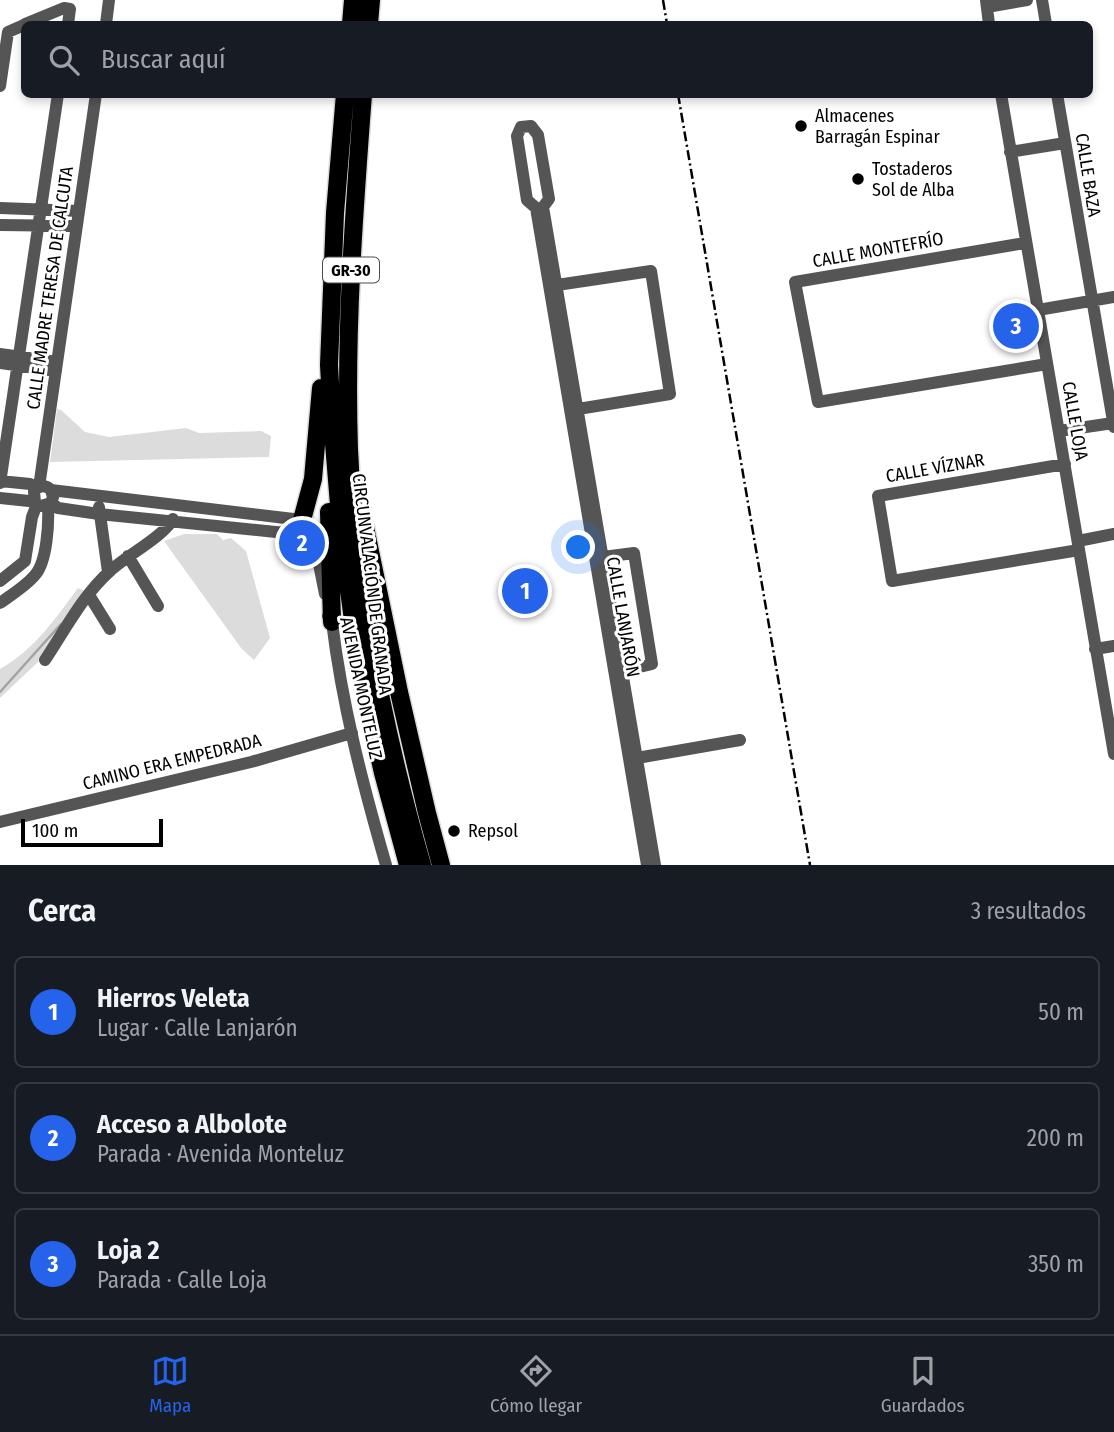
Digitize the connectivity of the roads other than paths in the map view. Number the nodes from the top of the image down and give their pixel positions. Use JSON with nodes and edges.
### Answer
{"nodes":[{"id":1,"x":109,"y":0,"type":"edge"},
{"id":2,"x":353,"y":0,"type":"edge"},
{"id":3,"x":371,"y":0,"type":"edge"},
{"id":4,"x":1027,"y":0,"type":"edge"},
{"id":5,"x":1042,"y":0,"type":"edge"},
{"id":6,"x":986,"y":4,"type":"edge"},
{"id":7,"x":34,"y":21,"type":"edge"},
{"id":8,"x":68,"y":21,"type":"edge"},
{"id":9,"x":106,"y":21,"type":"edge"},
{"id":10,"x":351,"y":21,"type":"edge"},
{"id":11,"x":369,"y":21,"type":"edge"},
{"id":12,"x":1046,"y":21,"type":"edge"},
{"id":13,"x":21,"y":27,"type":"edge"},
{"id":14,"x":0,"y":86,"type":"edge"},
{"id":15,"x":57,"y":98,"type":"edge"},
{"id":16,"x":95,"y":98,"type":"edge"},
{"id":17,"x":345,"y":98,"type":"edge"},
{"id":18,"x":363,"y":98,"type":"edge"},
{"id":19,"x":1002,"y":98,"type":"edge"},
{"id":20,"x":1058,"y":98,"type":"edge"},
{"id":21,"x":1065,"y":143,"type":"junction"},
{"id":22,"x":1010,"y":152,"type":"junction"},
{"id":23,"x":0,"y":208,"type":"edge"},
{"id":24,"x":540,"y":208,"type":"junction"},
{"id":25,"x":41,"y":209,"type":"junction"},
{"id":26,"x":79,"y":211,"type":"junction"},
{"id":27,"x":0,"y":225,"type":"edge"},
{"id":28,"x":39,"y":225,"type":"junction"},
{"id":29,"x":77,"y":226,"type":"junction"},
{"id":30,"x":1025,"y":243,"type":"junction"},
{"id":31,"x":557,"y":285,"type":"junction"},
{"id":32,"x":1114,"y":297,"type":"edge"},
{"id":33,"x":1091,"y":300,"type":"junction"},
{"id":34,"x":1038,"y":310,"type":"junction"},
{"id":35,"x":0,"y":354,"type":"edge"},
{"id":36,"x":18,"y":361,"type":"junction"},
{"id":37,"x":0,"y":363,"type":"edge"},
{"id":38,"x":1047,"y":364,"type":"junction"},
{"id":39,"x":329,"y":365,"type":"junction"},
{"id":40,"x":56,"y":366,"type":"junction"},
{"id":41,"x":574,"y":410,"type":"junction"},
{"id":42,"x":332,"y":419,"type":"junction"},
{"id":43,"x":1114,"y":425,"type":"edge"},
{"id":44,"x":1059,"y":431,"type":"junction"},
{"id":45,"x":349,"y":446,"type":"junction"},
{"id":46,"x":1065,"y":464,"type":"junction"},
{"id":47,"x":0,"y":482,"type":"edge"},
{"id":48,"x":100,"y":496,"type":"junction"},
{"id":49,"x":43,"y":497,"type":"junction"},
{"id":50,"x":0,"y":498,"type":"edge"},
{"id":51,"x":175,"y":505,"type":"junction"},
{"id":52,"x":207,"y":509,"type":"junction"},
{"id":53,"x":99,"y":514,"type":"junction"},
{"id":54,"x":172,"y":522,"type":"junction"},
{"id":55,"x":205,"y":526,"type":"junction"},
{"id":56,"x":303,"y":528,"type":"junction"},
{"id":57,"x":1114,"y":534,"type":"edge"},
{"id":58,"x":1079,"y":545,"type":"junction"},
{"id":59,"x":128,"y":556,"type":"junction"},
{"id":60,"x":603,"y":557,"type":"junction"},
{"id":61,"x":108,"y":572,"type":"junction"},
{"id":62,"x":0,"y":581,"type":"edge"},
{"id":63,"x":89,"y":595,"type":"junction"},
{"id":64,"x":1,"y":601,"type":"edge"},
{"id":65,"x":158,"y":606,"type":"dead end"},
{"id":66,"x":332,"y":622,"type":"junction"},
{"id":67,"x":110,"y":629,"type":"dead end"},
{"id":68,"x":1114,"y":646,"type":"edge"},
{"id":69,"x":1095,"y":649,"type":"junction"},
{"id":70,"x":45,"y":660,"type":"dead end"},
{"id":71,"x":623,"y":671,"type":"junction"},
{"id":72,"x":352,"y":733,"type":"junction"},
{"id":73,"x":740,"y":740,"type":"dead end"},
{"id":74,"x":1114,"y":754,"type":"edge"},
{"id":75,"x":637,"y":758,"type":"junction"},
{"id":76,"x":0,"y":822,"type":"edge"},
{"id":77,"x":386,"y":865,"type":"edge"},
{"id":78,"x":408,"y":865,"type":"edge"},
{"id":79,"x":422,"y":865,"type":"edge"},
{"id":80,"x":441,"y":865,"type":"edge"},
{"id":81,"x":647,"y":865,"type":"edge"},
{"id":82,"x":656,"y":865,"type":"edge"}],
"edges":[{"from":1,"to":9,"type":"street"},
{"from":2,"to":10,"type":"highway"},
{"from":3,"to":11,"type":"highway"},
{"from":4,"to":6,"type":"street"},
{"from":5,"to":12,"type":"street"},
{"from":7,"to":8,"type":"street"},
{"from":13,"to":14,"type":"street"},
{"from":15,"to":25,"type":"street"},
{"from":16,"to":26,"type":"street","name":"CALLE MADRE TERESA DE CALCUTA"},
{"from":17,"to":39,"type":"highway","name":"CIRCUNVALACIÓN DE GRANADA","number":"GR-30"},
{"from":18,"to":45,"type":"highway","name":"CIRCUNVALACIÓN DE GRANADA","number":"GR-30"},
{"from":19,"to":22,"type":"street","name":"CALLE LOJA"},
{"from":20,"to":21,"type":"street","name":"CALLE BAZA"},
{"from":21,"to":22,"type":"street"},
{"from":21,"to":33,"type":"street","name":"CALLE BAZA"},
{"from":22,"to":30,"type":"street","name":"CALLE LOJA"},
{"from":23,"to":25,"type":"street"},
{"from":24,"to":24,"type":"street","name":"CALLE LANJARÓN"},
{"from":24,"to":31,"type":"street","name":"CALLE LANJARÓN"},
{"from":24,"to":41,"type":"street","name":"CALLE LANJARÓN"},
{"from":25,"to":26,"type":"street"},
{"from":25,"to":28,"type":"street"},
{"from":26,"to":29,"type":"street","name":"CALLE MADRE TERESA DE CALCUTA"},
{"from":27,"to":28,"type":"street"},
{"from":28,"to":29,"type":"street"},
{"from":28,"to":36,"type":"street"},
{"from":29,"to":40,"type":"street","name":"CALLE MADRE TERESA DE CALCUTA"},
{"from":30,"to":34,"type":"street","name":"CALLE LOJA"},
{"from":30,"to":38,"type":"street","name":"CALLE MONTEFRÍO"},
{"from":31,"to":41,"type":"street","name":"CALLE LANJARÓN"},
{"from":31,"to":41,"type":"street"},
{"from":32,"to":33,"type":"street"},
{"from":33,"to":34,"type":"street"},
{"from":33,"to":43,"type":"street","name":"CALLE BAZA"},
{"from":34,"to":38,"type":"street","name":"CALLE LOJA"},
{"from":35,"to":36,"type":"street"},
{"from":36,"to":37,"type":"street"},
{"from":36,"to":40,"type":"street"},
{"from":36,"to":47,"type":"street"},
{"from":38,"to":44,"type":"street","name":"CALLE LOJA"},
{"from":39,"to":42,"type":"highway","name":"CIRCUNVALACIÓN DE GRANADA","number":"GR-30"},
{"from":39,"to":56,"type":"highway"},
{"from":40,"to":49,"type":"street","name":"CALLE MADRE TERESA DE CALCUTA"},
{"from":41,"to":60,"type":"street","name":"CALLE LANJARÓN"},
{"from":41,"to":81,"type":"street","name":"CALLE LANJARÓN"},
{"from":42,"to":66,"type":"highway"},
{"from":42,"to":78,"type":"highway","name":"CIRCUNVALACIÓN DE GRANADA","number":"GR-30"},
{"from":43,"to":44,"type":"street"},
{"from":44,"to":46,"type":"street","name":"CALLE LOJA"},
{"from":45,"to":79,"type":"highway","name":"CIRCUNVALACIÓN DE GRANADA","number":"GR-30"},
{"from":45,"to":80,"type":"highway"},
{"from":46,"to":58,"type":"street","name":"CALLE LOJA"},
{"from":46,"to":58,"type":"street","name":"CALLE VÍZNAR"},
{"from":47,"to":49,"type":"street"},
{"from":48,"to":49,"type":"street"},
{"from":48,"to":51,"type":"street"},
{"from":48,"to":53,"type":"street"},
{"from":49,"to":50,"type":"street"},
{"from":49,"to":53,"type":"street"},
{"from":49,"to":62,"type":"street"},
{"from":49,"to":64,"type":"street"},
{"from":51,"to":52,"type":"street"},
{"from":51,"to":54,"type":"street"},
{"from":52,"to":55,"type":"street"},
{"from":52,"to":56,"type":"street"},
{"from":53,"to":54,"type":"street"},
{"from":53,"to":61,"type":"street"},
{"from":54,"to":55,"type":"street"},
{"from":54,"to":59,"type":"street"},
{"from":55,"to":56,"type":"street"},
{"from":56,"to":66,"type":"street","name":"AVENIDA MONTELUZ"},
{"from":57,"to":58,"type":"street"},
{"from":58,"to":69,"type":"street","name":"CALLE LOJA"},
{"from":59,"to":61,"type":"street"},
{"from":59,"to":65,"type":"street"},
{"from":60,"to":71,"type":"street","name":"CALLE LANJARÓN"},
{"from":60,"to":71,"type":"street","name":"CALLE LANJARÓN"},
{"from":61,"to":63,"type":"street"},
{"from":63,"to":67,"type":"street"},
{"from":63,"to":70,"type":"street"},
{"from":66,"to":72,"type":"street","name":"AVENIDA MONTELUZ"},
{"from":68,"to":69,"type":"street"},
{"from":69,"to":74,"type":"street","name":"CALLE LOJA"},
{"from":71,"to":75,"type":"street","name":"CALLE LANJARÓN"},
{"from":72,"to":76,"type":"street","name":"CAMINO ERA EMPEDRADA"},
{"from":72,"to":77,"type":"street","name":"AVENIDA MONTELUZ"},
{"from":73,"to":75,"type":"street"},
{"from":75,"to":82,"type":"street","name":"CALLE LANJARÓN"}]}
